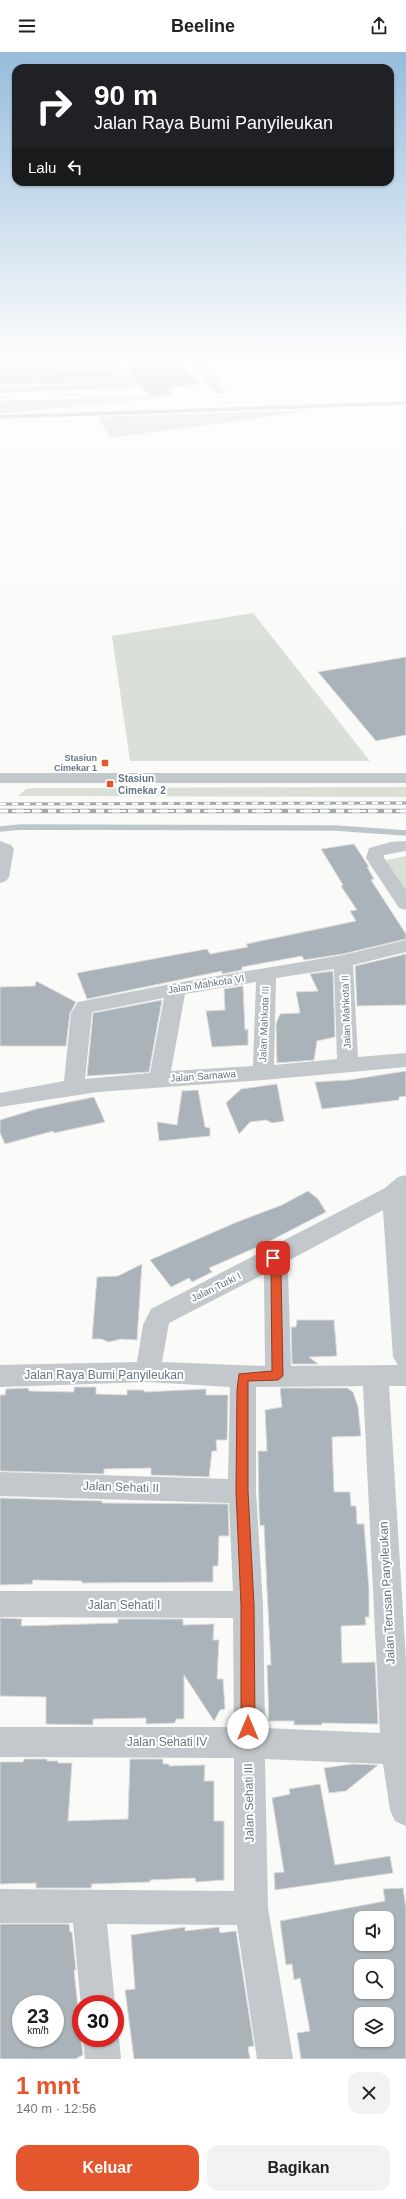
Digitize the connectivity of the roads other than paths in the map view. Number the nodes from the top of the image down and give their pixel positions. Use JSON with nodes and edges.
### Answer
{"nodes":[{"id":1,"x":0,"y":769,"type":"edge"},
{"id":2,"x":406,"y":769,"type":"edge"},
{"id":3,"x":329,"y":773,"type":"junction"},
{"id":4,"x":0,"y":778,"type":"edge"},
{"id":5,"x":36,"y":778,"type":"junction"},
{"id":6,"x":406,"y":778,"type":"edge"},
{"id":7,"x":0,"y":792,"type":"edge"},
{"id":8,"x":0,"y":846,"type":"edge"},
{"id":9,"x":406,"y":846,"type":"edge"},
{"id":10,"x":0,"y":877,"type":"edge"},
{"id":11,"x":406,"y":904,"type":"edge"},
{"id":12,"x":406,"y":946,"type":"edge"},
{"id":13,"x":344,"y":961,"type":"junction"},
{"id":14,"x":266,"y":975,"type":"junction"},
{"id":15,"x":176,"y":989,"type":"junction"},
{"id":16,"x":406,"y":1060,"type":"edge"},
{"id":17,"x":348,"y":1063,"type":"junction"},
{"id":18,"x":263,"y":1073,"type":"junction"},
{"id":19,"x":159,"y":1079,"type":"junction"},
{"id":20,"x":74,"y":1086,"type":"junction"},
{"id":21,"x":0,"y":1100,"type":"edge"},
{"id":22,"x":399,"y":1188,"type":"edge"},
{"id":23,"x":273,"y":1258,"type":"junction"},
{"id":24,"x":406,"y":1357,"type":"edge"},
{"id":25,"x":148,"y":1372,"type":"junction"},
{"id":26,"x":375,"y":1374,"type":"junction"},
{"id":27,"x":406,"y":1375,"type":"edge"},
{"id":28,"x":0,"y":1376,"type":"edge"},
{"id":29,"x":278,"y":1376,"type":"junction"},
{"id":30,"x":243,"y":1377,"type":"junction"},
{"id":31,"x":0,"y":1484,"type":"edge"},
{"id":32,"x":242,"y":1491,"type":"junction"},
{"id":33,"x":0,"y":1604,"type":"edge"},
{"id":34,"x":248,"y":1605,"type":"junction"},
{"id":35,"x":0,"y":1742,"type":"edge"},
{"id":36,"x":248,"y":1743,"type":"junction"},
{"id":37,"x":389,"y":1748,"type":"junction"},
{"id":38,"x":406,"y":1810,"type":"edge"},
{"id":39,"x":0,"y":1906,"type":"edge"},
{"id":40,"x":88,"y":1907,"type":"junction"},
{"id":41,"x":251,"y":1908,"type":"junction"},
{"id":42,"x":97,"y":1995,"type":"edge"},
{"id":43,"x":102,"y":2047,"type":"edge"},
{"id":44,"x":103,"y":2059,"type":"edge"},
{"id":45,"x":275,"y":2059,"type":"edge"}],
"edges":[{"from":1,"to":3,"type":"street"},
{"from":2,"to":3,"type":"street"},
{"from":3,"to":5,"type":"street"},
{"from":3,"to":6,"type":"street"},
{"from":4,"to":5,"type":"street"},
{"from":5,"to":7,"type":"street"},
{"from":8,"to":10,"type":"street"},
{"from":9,"to":11,"type":"street"},
{"from":12,"to":13,"type":"street","name":"Jalan Mahkota VI"},
{"from":13,"to":14,"type":"street","name":"Jalan Mahkota VI"},
{"from":13,"to":17,"type":"street","name":"Jalan Mahkota II"},
{"from":14,"to":15,"type":"street","name":"Jalan Mahkota VI"},
{"from":14,"to":18,"type":"street","name":"Jalan Mahkota III"},
{"from":15,"to":19,"type":"street"},
{"from":15,"to":20,"type":"street","name":"Jalan Mahkota VI"},
{"from":16,"to":17,"type":"street","name":"Jalan Samawa"},
{"from":17,"to":18,"type":"street","name":"Jalan Samawa"},
{"from":18,"to":19,"type":"street","name":"Jalan Samawa"},
{"from":19,"to":20,"type":"street","name":"Jalan Samawa"},
{"from":20,"to":21,"type":"street","name":"Jalan Samawa"},
{"from":22,"to":23,"type":"street","name":"Jalan Turki I"},
{"from":22,"to":24,"type":"street"},
{"from":23,"to":25,"type":"street","name":"Jalan Turki I"},
{"from":23,"to":29,"type":"street"},
{"from":25,"to":28,"type":"street","name":"Jalan Raya Bumi Panyileukan"},
{"from":25,"to":30,"type":"street","name":"Jalan Raya Bumi Panyileukan"},
{"from":26,"to":27,"type":"street","name":"Jalan Raya Bumi Panyileukan"},
{"from":26,"to":29,"type":"street","name":"Jalan Raya Bumi Panyileukan"},
{"from":26,"to":37,"type":"street","name":"Jalan Terusan Panyileukan"},
{"from":29,"to":30,"type":"street","name":"Jalan Raya Bumi Panyileukan"},
{"from":30,"to":32,"type":"street","name":"Jalan Sehati III"},
{"from":31,"to":32,"type":"street","name":"Jalan Sehati II"},
{"from":32,"to":34,"type":"street","name":"Jalan Sehati III"},
{"from":33,"to":34,"type":"street","name":"Jalan Sehati I"},
{"from":34,"to":36,"type":"street","name":"Jalan Sehati III"},
{"from":35,"to":36,"type":"street","name":"Jalan Sehati IV"},
{"from":36,"to":37,"type":"street","name":"Jalan Sehati IV"},
{"from":36,"to":41,"type":"street","name":"Jalan Sehati III"},
{"from":37,"to":38,"type":"street","name":"Jalan Terusan Panyileukan"},
{"from":39,"to":40,"type":"street"},
{"from":40,"to":41,"type":"street"},
{"from":40,"to":42,"type":"street"},
{"from":41,"to":45,"type":"street","name":"Jalan Sehati III"},
{"from":43,"to":44,"type":"street"}]}
